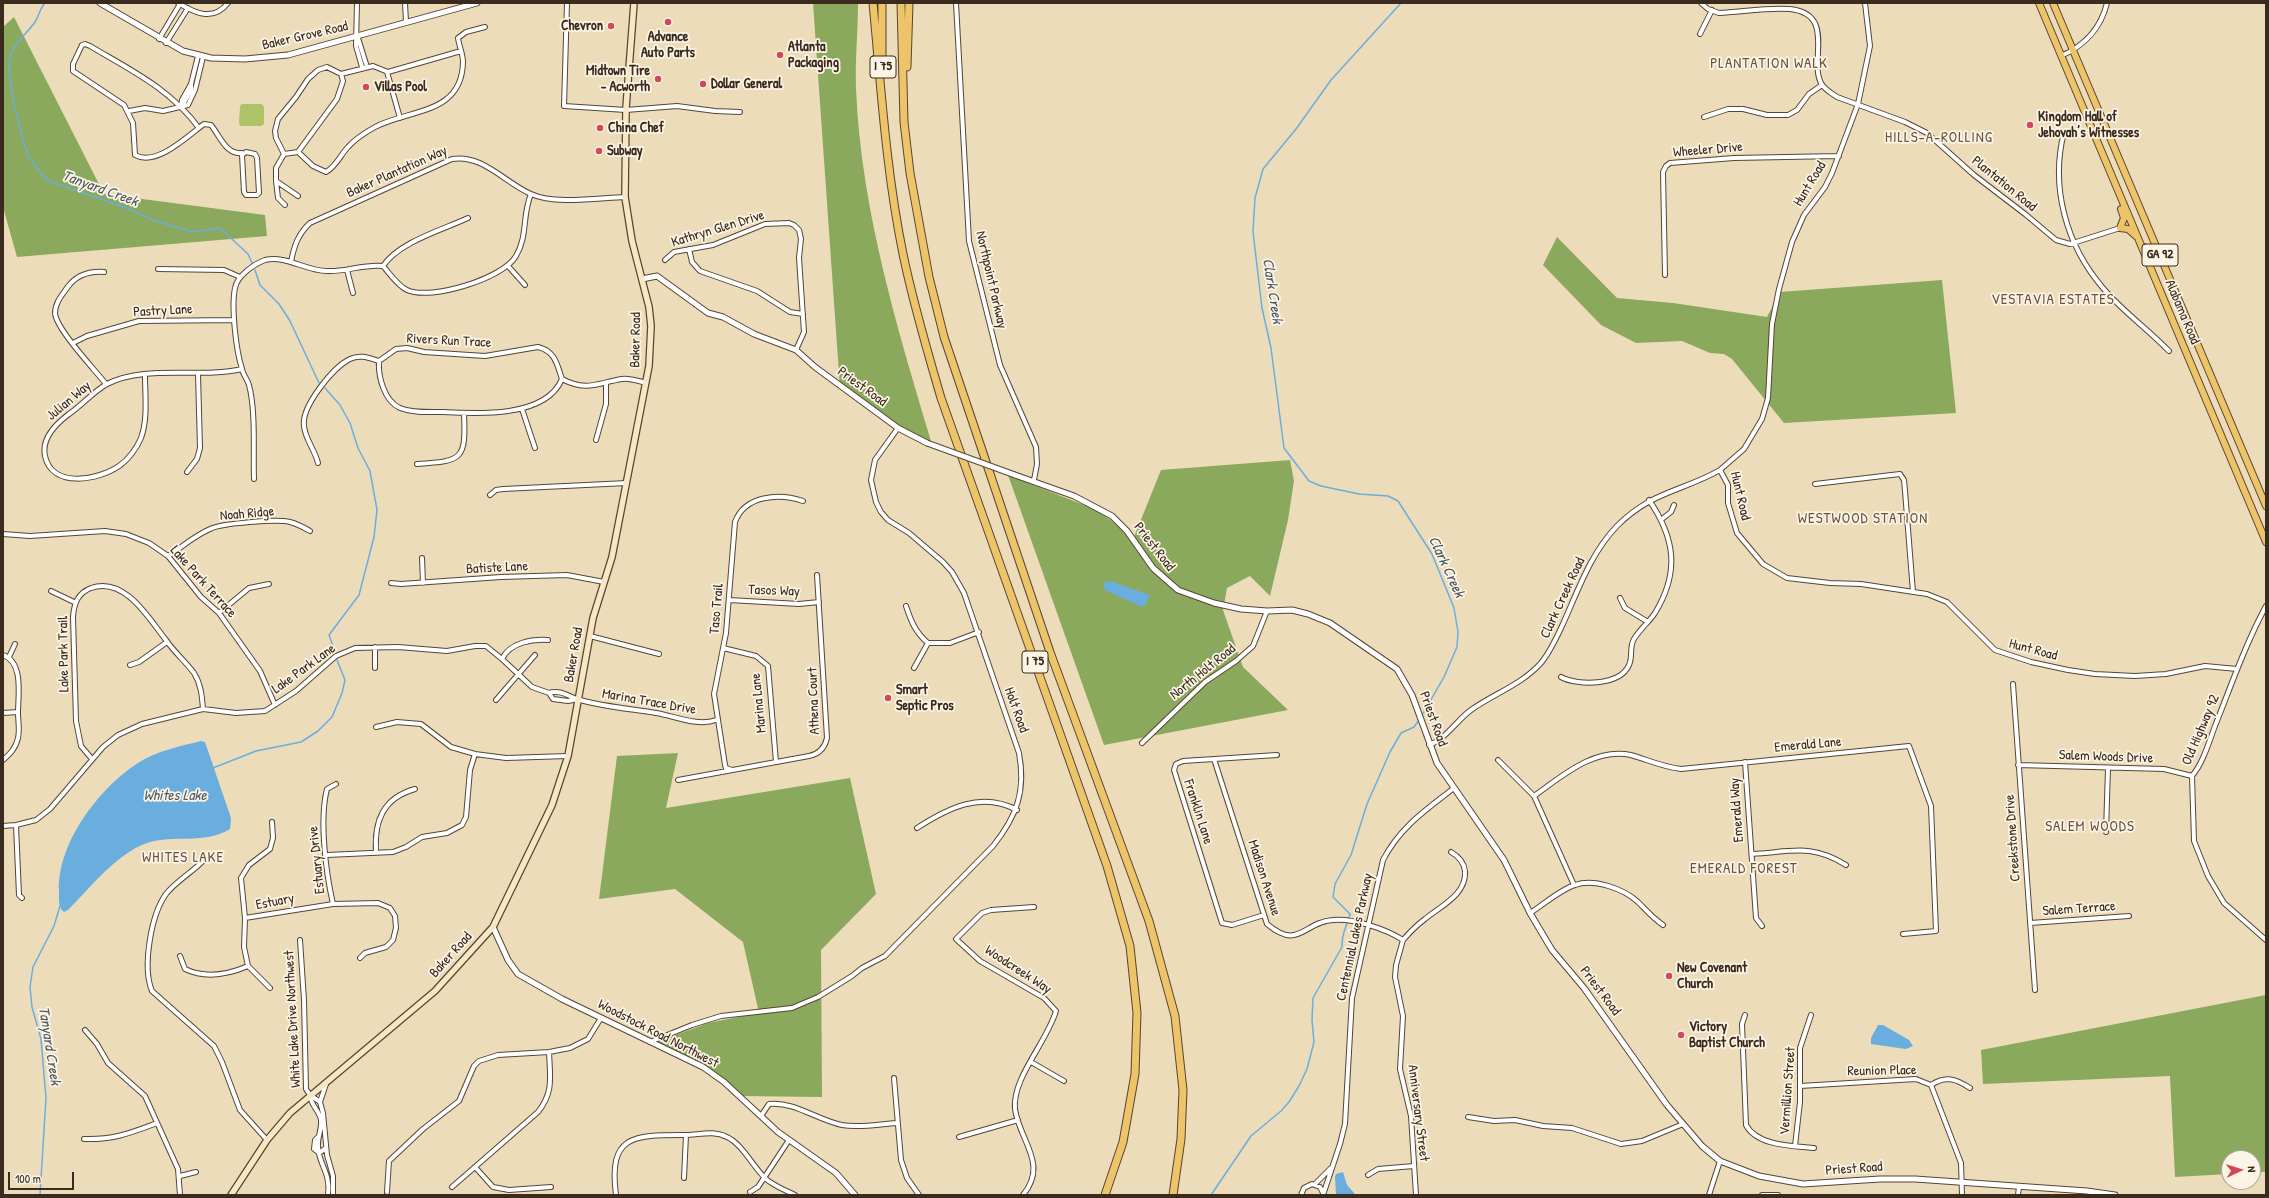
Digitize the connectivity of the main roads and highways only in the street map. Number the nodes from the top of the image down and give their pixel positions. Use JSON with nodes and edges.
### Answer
{"nodes":[{"id":1,"x":634,"y":3,"type":"edge"},
{"id":2,"x":873,"y":3,"type":"edge"},
{"id":3,"x":882,"y":3,"type":"edge"},
{"id":4,"x":901,"y":3,"type":"edge"},
{"id":5,"x":909,"y":3,"type":"edge"},
{"id":6,"x":2038,"y":3,"type":"edge"},
{"id":7,"x":2053,"y":3,"type":"edge"},
{"id":8,"x":904,"y":122,"type":"junction"},
{"id":9,"x":885,"y":132,"type":"junction"},
{"id":10,"x":2114,"y":182,"type":"junction"},
{"id":11,"x":2137,"y":236,"type":"junction"},
{"id":12,"x":2266,"y":506,"type":"edge"},
{"id":13,"x":2266,"y":542,"type":"edge"},
{"id":14,"x":231,"y":1195,"type":"edge"},
{"id":15,"x":1105,"y":1195,"type":"edge"},
{"id":16,"x":1173,"y":1195,"type":"edge"}],
"edges":[{"from":1,"to":14,"type":"main road","name":"Baker Road"},
{"from":2,"to":9,"type":"highway"},
{"from":3,"to":9,"type":"highway","number":"I 75"},
{"from":4,"to":8,"type":"highway","number":"I 75"},
{"from":5,"to":8,"type":"highway"},
{"from":6,"to":10,"type":"main road","name":"Alabama Road","number":"GA 92"},
{"from":7,"to":12,"type":"main road","name":"Alabama Road","number":"GA 92"},
{"from":8,"to":16,"type":"highway","number":"I 75"},
{"from":9,"to":15,"type":"highway","number":"I 75"},
{"from":10,"to":11,"type":"main road","name":"Alabama Road","number":"GA 92"},
{"from":10,"to":11,"type":"main road"},
{"from":11,"to":13,"type":"main road","name":"Alabama Road","number":"GA 92"}]}
